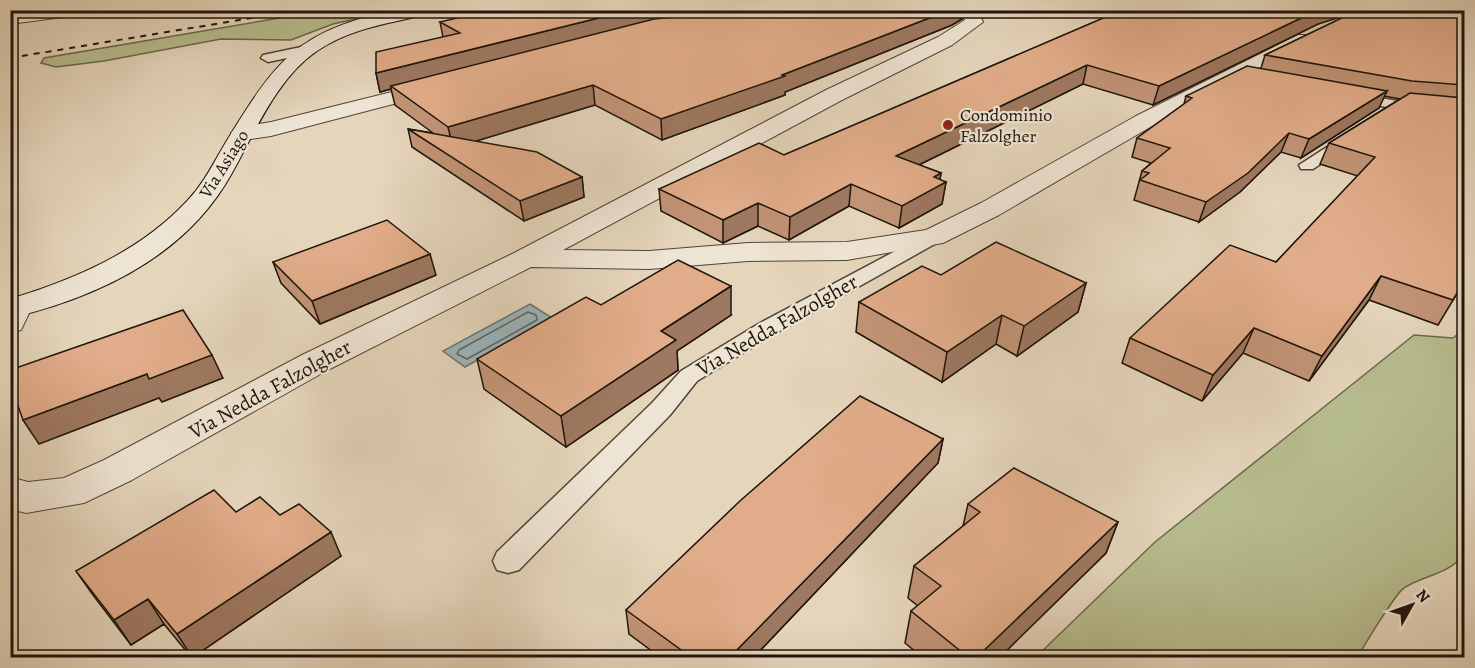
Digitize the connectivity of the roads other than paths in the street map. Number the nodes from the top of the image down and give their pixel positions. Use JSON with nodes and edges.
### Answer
{"nodes":[{"id":1,"x":78,"y":10,"type":"edge"},
{"id":2,"x":423,"y":10,"type":"edge"},
{"id":3,"x":966,"y":10,"type":"edge"},
{"id":4,"x":10,"y":19,"type":"edge"},
{"id":5,"x":1325,"y":30,"type":"edge"},
{"id":6,"x":306,"y":50,"type":"junction"},
{"id":7,"x":268,"y":58,"type":"dead end"},
{"id":8,"x":457,"y":81,"type":"edge"},
{"id":9,"x":1341,"y":95,"type":"edge"},
{"id":10,"x":1398,"y":105,"type":"junction"},
{"id":11,"x":1464,"y":112,"type":"edge"},
{"id":12,"x":1380,"y":117,"type":"edge"},
{"id":13,"x":1362,"y":129,"type":"edge"},
{"id":14,"x":243,"y":133,"type":"junction"},
{"id":15,"x":1307,"y":165,"type":"dead end"},
{"id":16,"x":933,"y":237,"type":"junction"},
{"id":17,"x":524,"y":259,"type":"junction"},
{"id":18,"x":12,"y":313,"type":"edge"},
{"id":19,"x":10,"y":492,"type":"edge"},
{"id":20,"x":508,"y":561,"type":"dead end"}],
"edges":[{"from":1,"to":4,"type":"street"},
{"from":2,"to":6,"type":"street","name":"Via Asiago"},
{"from":3,"to":17,"type":"street","name":"Via Nedda Falzolgher"},
{"from":5,"to":16,"type":"street","name":"Via Nedda Falzolgher"},
{"from":6,"to":7,"type":"lane"},
{"from":6,"to":14,"type":"street","name":"Via Asiago"},
{"from":8,"to":14,"type":"street"},
{"from":9,"to":10,"type":"lane"},
{"from":10,"to":11,"type":"lane"},
{"from":10,"to":12,"type":"lane"},
{"from":13,"to":15,"type":"lane"},
{"from":14,"to":18,"type":"street","name":"Via Asiago"},
{"from":16,"to":17,"type":"street","name":"Via Nedda Falzolgher"},
{"from":16,"to":20,"type":"lane","name":"Via Nedda Falzolgher"},
{"from":17,"to":19,"type":"street","name":"Via Nedda Falzolgher"}]}
